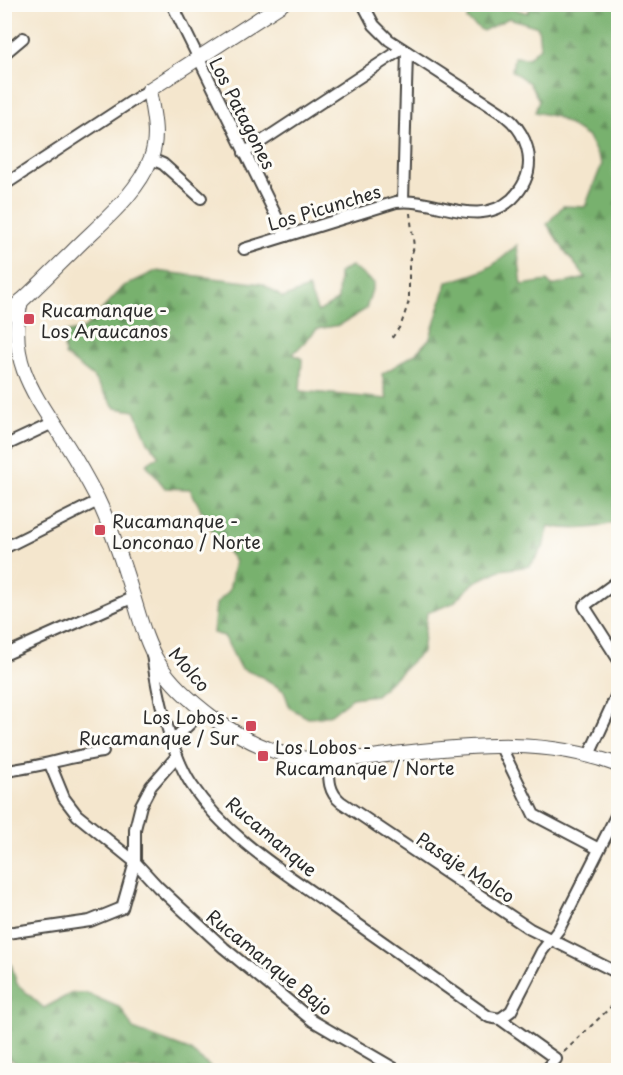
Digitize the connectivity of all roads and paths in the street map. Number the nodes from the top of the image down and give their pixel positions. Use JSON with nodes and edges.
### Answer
{"nodes":[{"id":1,"x":172,"y":4,"type":"edge"},
{"id":2,"x":282,"y":4,"type":"edge"},
{"id":3,"x":363,"y":4,"type":"edge"},
{"id":4,"x":23,"y":38,"type":"dead end"},
{"id":5,"x":405,"y":51,"type":"junction"},
{"id":6,"x":4,"y":54,"type":"edge"},
{"id":7,"x":198,"y":59,"type":"junction"},
{"id":8,"x":149,"y":90,"type":"junction"},
{"id":9,"x":244,"y":153,"type":"junction"},
{"id":10,"x":151,"y":159,"type":"junction"},
{"id":11,"x":4,"y":185,"type":"edge"},
{"id":12,"x":201,"y":198,"type":"dead end"},
{"id":13,"x":405,"y":201,"type":"junction"},
{"id":14,"x":286,"y":236,"type":"junction"},
{"id":15,"x":244,"y":249,"type":"dead end"},
{"id":16,"x":21,"y":301,"type":"junction"},
{"id":17,"x":4,"y":316,"type":"edge"},
{"id":18,"x":392,"y":338,"type":"dead end"},
{"id":19,"x":52,"y":423,"type":"junction"},
{"id":20,"x":4,"y":446,"type":"edge"},
{"id":21,"x":98,"y":501,"type":"junction"},
{"id":22,"x":4,"y":548,"type":"edge"},
{"id":23,"x":618,"y":582,"type":"edge"},
{"id":24,"x":134,"y":597,"type":"junction"},
{"id":25,"x":151,"y":650,"type":"junction"},
{"id":26,"x":4,"y":656,"type":"edge"},
{"id":27,"x":618,"y":659,"type":"edge"},
{"id":28,"x":618,"y":692,"type":"edge"},
{"id":29,"x":203,"y":711,"type":"junction"},
{"id":30,"x":172,"y":741,"type":"junction"},
{"id":31,"x":500,"y":745,"type":"junction"},
{"id":32,"x":103,"y":752,"type":"dead end"},
{"id":33,"x":589,"y":755,"type":"junction"},
{"id":34,"x":177,"y":756,"type":"junction"},
{"id":35,"x":329,"y":760,"type":"junction"},
{"id":36,"x":50,"y":764,"type":"junction"},
{"id":37,"x":618,"y":765,"type":"edge"},
{"id":38,"x":4,"y":771,"type":"edge"},
{"id":39,"x":618,"y":812,"type":"edge"},
{"id":40,"x":599,"y":849,"type":"junction"},
{"id":41,"x":135,"y":862,"type":"junction"},
{"id":42,"x":4,"y":935,"type":"edge"},
{"id":43,"x":552,"y":940,"type":"junction"},
{"id":44,"x":617,"y":971,"type":"edge"},
{"id":45,"x":618,"y":1000,"type":"edge"},
{"id":46,"x":500,"y":1019,"type":"junction"},
{"id":47,"x":556,"y":1059,"type":"junction"},
{"id":48,"x":4,"y":1065,"type":"edge"},
{"id":49,"x":8,"y":1071,"type":"edge"},
{"id":50,"x":397,"y":1071,"type":"edge"},
{"id":51,"x":546,"y":1071,"type":"edge"}],
"edges":[{"from":1,"to":7,"type":"street","name":"Los Patagones"},
{"from":2,"to":7,"type":"street"},
{"from":3,"to":5,"type":"street"},
{"from":4,"to":6,"type":"street"},
{"from":5,"to":9,"type":"street"},
{"from":5,"to":13,"type":"street"},
{"from":5,"to":13,"type":"street","name":"Los Picunches"},
{"from":7,"to":8,"type":"street"},
{"from":7,"to":9,"type":"street","name":"Los Patagones"},
{"from":8,"to":10,"type":"street"},
{"from":8,"to":11,"type":"street"},
{"from":9,"to":14,"type":"street","name":"Los Patagones"},
{"from":10,"to":12,"type":"street"},
{"from":10,"to":16,"type":"street"},
{"from":13,"to":14,"type":"street","name":"Los Picunches"},
{"from":13,"to":18,"type":"path"},
{"from":14,"to":15,"type":"street","name":"Los Picunches"},
{"from":16,"to":17,"type":"street"},
{"from":16,"to":19,"type":"street","name":"Rucamanque"},
{"from":19,"to":20,"type":"street"},
{"from":19,"to":21,"type":"street","name":"Rucamanque"},
{"from":21,"to":22,"type":"street"},
{"from":21,"to":24,"type":"street","name":"Rucamanque"},
{"from":23,"to":27,"type":"street"},
{"from":24,"to":25,"type":"street","name":"Rucamanque"},
{"from":24,"to":26,"type":"street"},
{"from":25,"to":29,"type":"street","name":"Molco"},
{"from":25,"to":30,"type":"street","name":"Rucamanque"},
{"from":28,"to":33,"type":"street"},
{"from":29,"to":30,"type":"street"},
{"from":29,"to":35,"type":"street","name":"Molco"},
{"from":30,"to":34,"type":"street","name":"Rucamanque"},
{"from":31,"to":33,"type":"street","name":"Molco"},
{"from":31,"to":35,"type":"street","name":"Molco"},
{"from":31,"to":40,"type":"street"},
{"from":32,"to":36,"type":"street"},
{"from":33,"to":37,"type":"street","name":"Molco"},
{"from":34,"to":41,"type":"street"},
{"from":34,"to":46,"type":"street","name":"Rucamanque"},
{"from":35,"to":43,"type":"street","name":"Pasaje Molco"},
{"from":36,"to":38,"type":"street"},
{"from":36,"to":41,"type":"street"},
{"from":39,"to":40,"type":"street"},
{"from":40,"to":43,"type":"street"},
{"from":41,"to":42,"type":"street"},
{"from":41,"to":50,"type":"street","name":"Rucamanque Bajo"},
{"from":43,"to":44,"type":"street","name":"Pasaje Molco"},
{"from":43,"to":46,"type":"street"},
{"from":45,"to":47,"type":"path"},
{"from":46,"to":47,"type":"street","name":"Rucamanque"},
{"from":47,"to":51,"type":"street"},
{"from":48,"to":49,"type":"street"}]}
